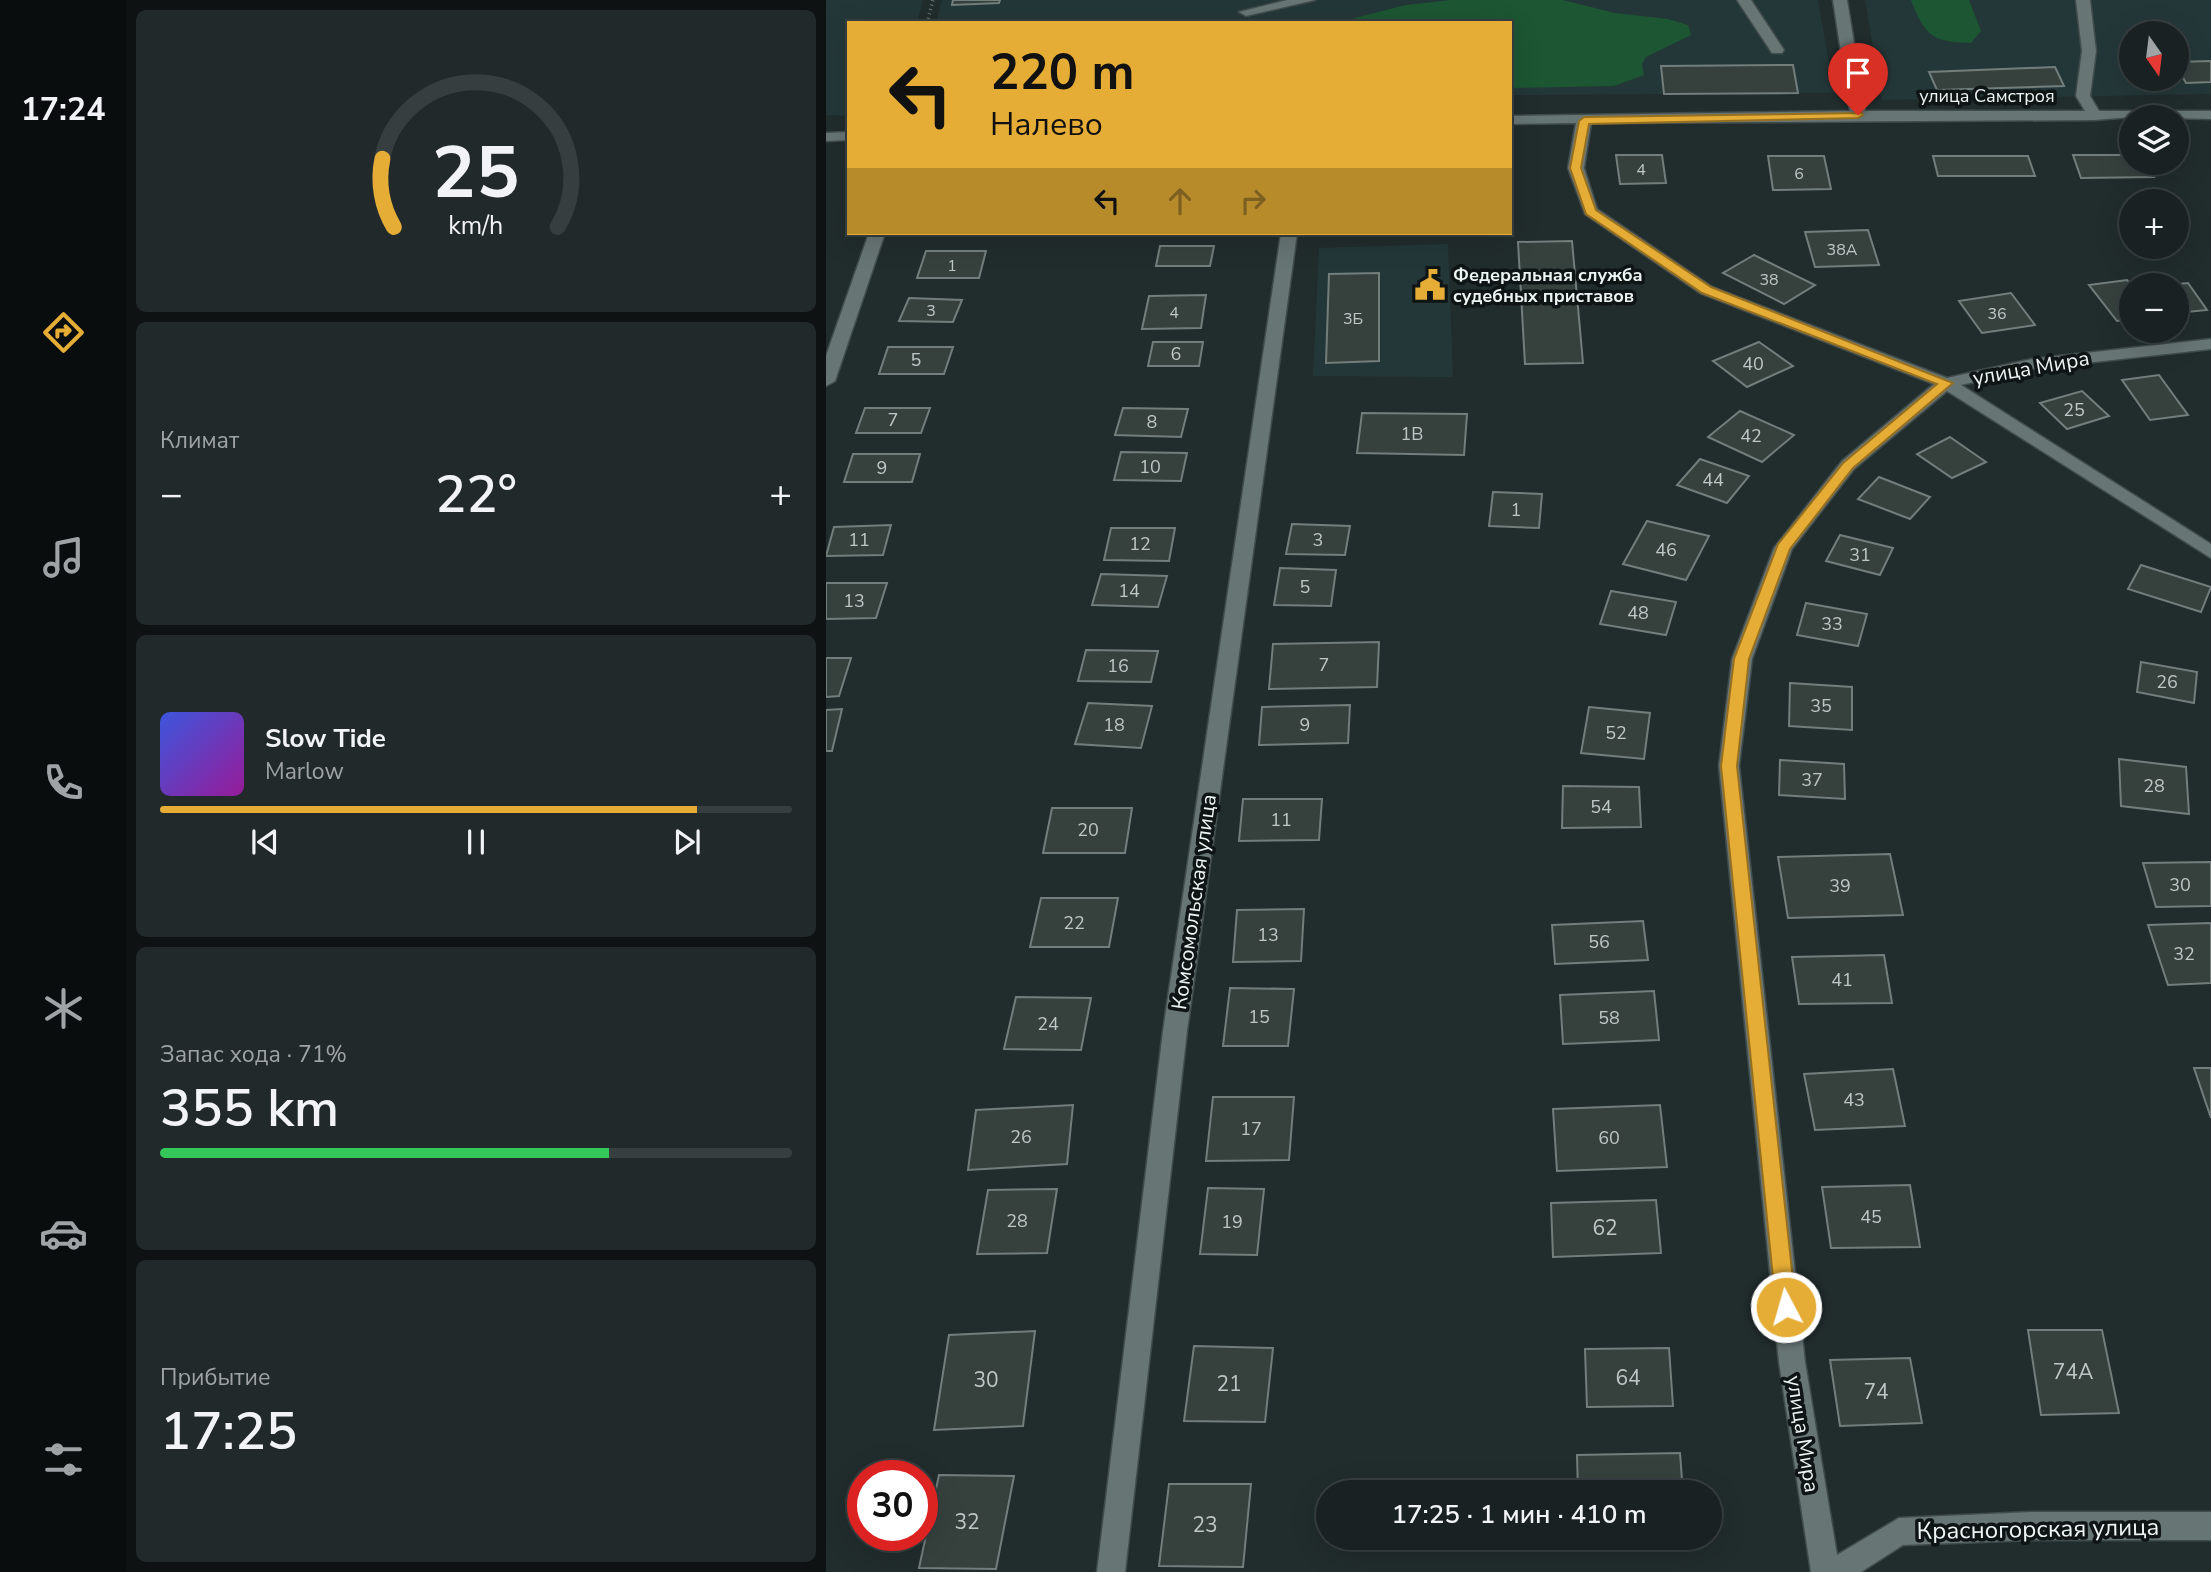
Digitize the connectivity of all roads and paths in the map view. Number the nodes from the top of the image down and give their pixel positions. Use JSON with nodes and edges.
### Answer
{"nodes":[{"id":1,"x":933,"y":0,"type":"edge"},
{"id":2,"x":1308,"y":0,"type":"edge"},
{"id":3,"x":1744,"y":0,"type":"edge"},
{"id":4,"x":1840,"y":0,"type":"edge"},
{"id":5,"x":2083,"y":0,"type":"edge"},
{"id":6,"x":1246,"y":12,"type":"edge"},
{"id":7,"x":928,"y":21,"type":"edge"},
{"id":8,"x":1777,"y":50,"type":"dead end"},
{"id":9,"x":1858,"y":115,"type":"junction"},
{"id":10,"x":2211,"y":115,"type":"edge"},
{"id":11,"x":2095,"y":116,"type":"junction"},
{"id":12,"x":1512,"y":120,"type":"edge"},
{"id":13,"x":1584,"y":121,"type":"junction"},
{"id":14,"x":847,"y":136,"type":"edge"},
{"id":15,"x":826,"y":137,"type":"edge"},
{"id":16,"x":876,"y":235,"type":"edge"},
{"id":17,"x":1289,"y":235,"type":"edge"},
{"id":18,"x":833,"y":340,"type":"edge"},
{"id":19,"x":2211,"y":344,"type":"edge"},
{"id":20,"x":826,"y":381,"type":"edge"},
{"id":21,"x":1946,"y":383,"type":"junction"},
{"id":22,"x":2211,"y":552,"type":"edge"},
{"id":23,"x":2211,"y":1526,"type":"edge"},
{"id":24,"x":1111,"y":1572,"type":"edge"},
{"id":25,"x":1825,"y":1572,"type":"edge"},
{"id":26,"x":1835,"y":1572,"type":"edge"}],
"edges":[{"from":1,"to":7,"type":"path"},
{"from":2,"to":6,"type":"street"},
{"from":3,"to":8,"type":"street"},
{"from":4,"to":9,"type":"street"},
{"from":5,"to":11,"type":"street"},
{"from":9,"to":11,"type":"street","name":"улица Самстроя"},
{"from":9,"to":13,"type":"street","name":"улица Самстроя"},
{"from":10,"to":11,"type":"street","name":"улица Самстроя"},
{"from":12,"to":13,"type":"street","name":"улица Самстроя"},
{"from":13,"to":21,"type":"street"},
{"from":14,"to":15,"type":"street"},
{"from":16,"to":18,"type":"street"},
{"from":17,"to":24,"type":"street","name":"Комсомольская улица"},
{"from":18,"to":20,"type":"street"},
{"from":19,"to":21,"type":"street","name":"улица Мира"},
{"from":21,"to":22,"type":"street"},
{"from":21,"to":25,"type":"street","name":"улица Мира"},
{"from":23,"to":26,"type":"street","name":"Красногорская улица"}]}
